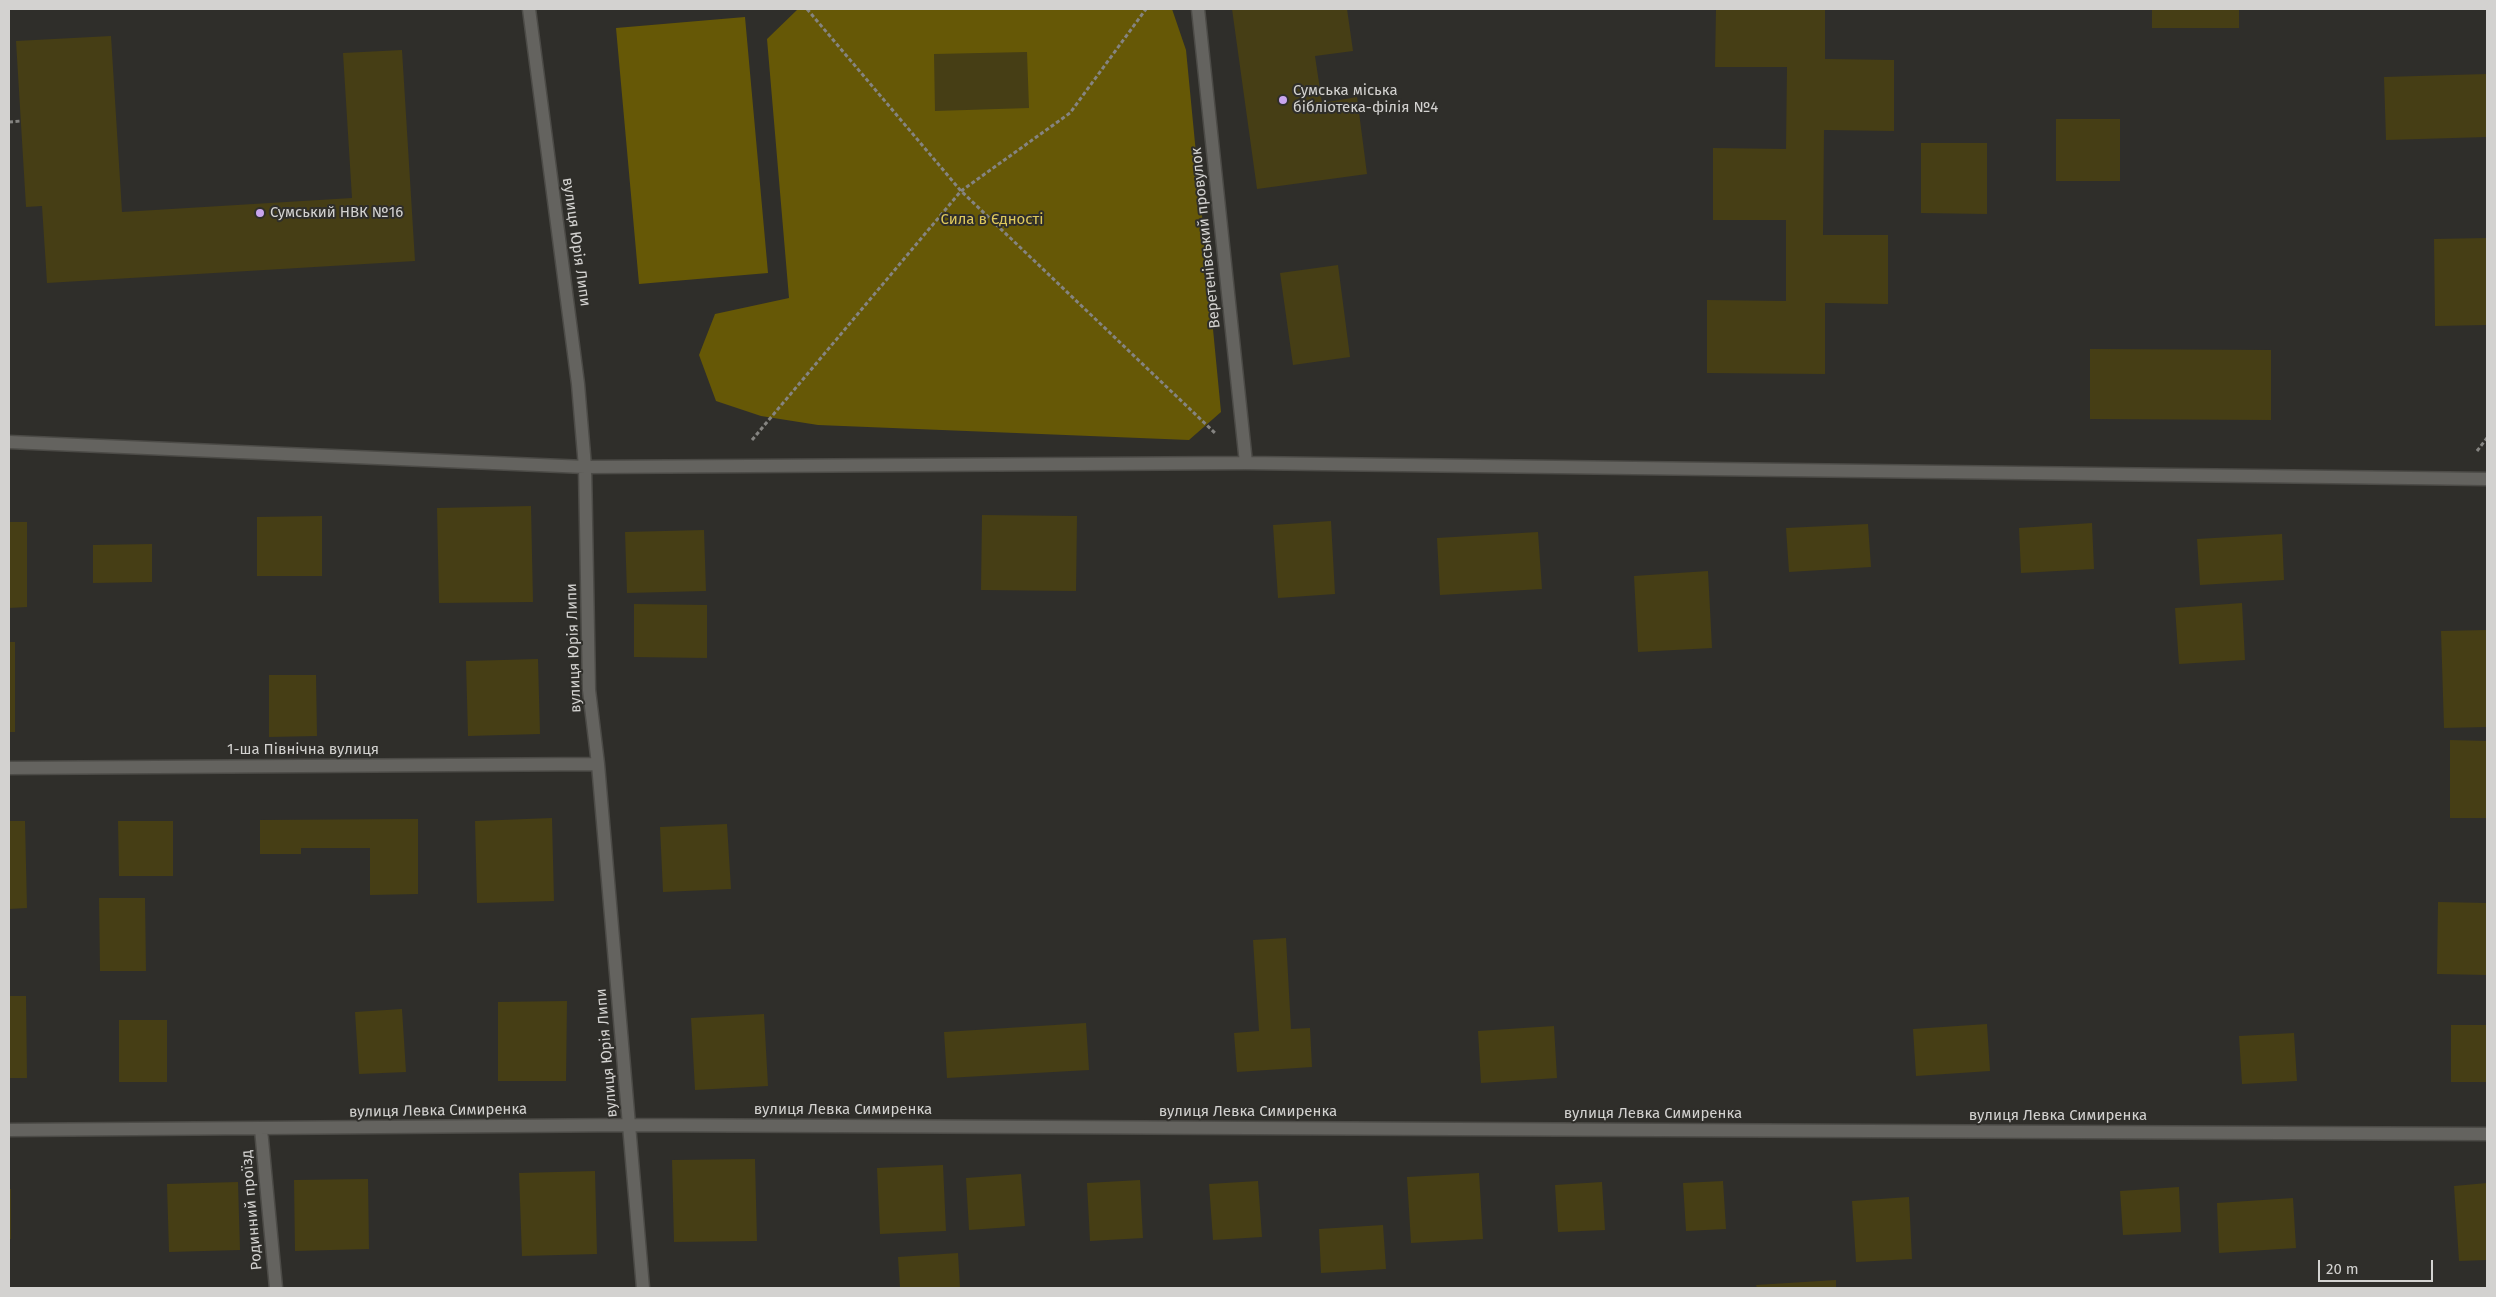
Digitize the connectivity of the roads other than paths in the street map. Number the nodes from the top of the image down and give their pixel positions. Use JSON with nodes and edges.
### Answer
{"nodes":[{"id":1,"x":529,"y":9,"type":"edge"},
{"id":2,"x":1198,"y":9,"type":"edge"},
{"id":3,"x":9,"y":442,"type":"edge"},
{"id":4,"x":1246,"y":463,"type":"junction"},
{"id":5,"x":585,"y":467,"type":"junction"},
{"id":6,"x":2487,"y":479,"type":"edge"},
{"id":7,"x":598,"y":764,"type":"junction"},
{"id":8,"x":9,"y":768,"type":"edge"},
{"id":9,"x":630,"y":1126,"type":"junction"},
{"id":10,"x":261,"y":1129,"type":"junction"},
{"id":11,"x":9,"y":1130,"type":"edge"},
{"id":12,"x":2487,"y":1134,"type":"edge"},
{"id":13,"x":276,"y":1288,"type":"edge"},
{"id":14,"x":643,"y":1288,"type":"edge"}],
"edges":[{"from":1,"to":5,"type":"street","name":"вулиця Юрія Липи"},
{"from":2,"to":4,"type":"street","name":"Веретенівський провулок"},
{"from":3,"to":5,"type":"street"},
{"from":4,"to":5,"type":"street"},
{"from":4,"to":6,"type":"street"},
{"from":5,"to":7,"type":"street","name":"вулиця Юрія Липи"},
{"from":7,"to":8,"type":"street","name":"1-ша Північна вулиця"},
{"from":7,"to":9,"type":"street","name":"вулиця Юрія Липи"},
{"from":9,"to":10,"type":"street","name":"вулиця Левка Симиренка"},
{"from":9,"to":12,"type":"street","name":"вулиця Левка Симиренка"},
{"from":9,"to":14,"type":"street","name":"вулиця Юрія Липи"},
{"from":10,"to":11,"type":"street","name":"вулиця Левка Симиренка"},
{"from":10,"to":13,"type":"street","name":"Родинний проїзд"}]}
